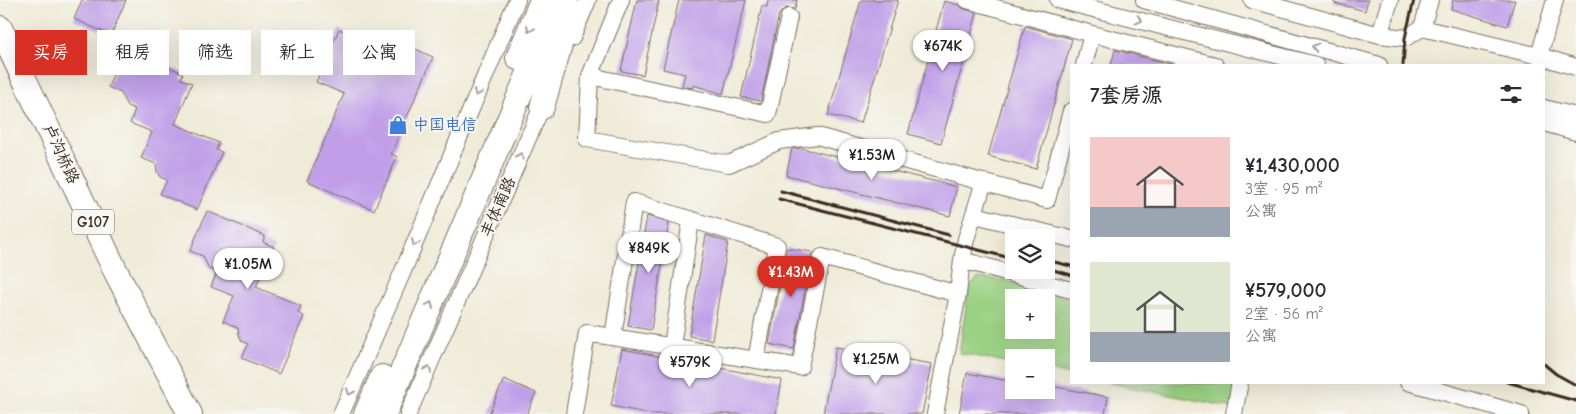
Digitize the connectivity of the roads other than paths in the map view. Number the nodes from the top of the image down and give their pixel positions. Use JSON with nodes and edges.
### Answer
{"nodes":[{"id":1,"x":516,"y":0,"type":"edge"},
{"id":2,"x":542,"y":0,"type":"edge"},
{"id":3,"x":560,"y":0,"type":"edge"},
{"id":4,"x":573,"y":0,"type":"edge"},
{"id":5,"x":588,"y":0,"type":"edge"},
{"id":6,"x":621,"y":0,"type":"edge"},
{"id":7,"x":967,"y":0,"type":"edge"},
{"id":8,"x":1058,"y":0,"type":"edge"},
{"id":9,"x":1144,"y":0,"type":"edge"},
{"id":10,"x":1252,"y":0,"type":"edge"},
{"id":11,"x":1390,"y":0,"type":"edge"},
{"id":12,"x":1430,"y":0,"type":"edge"},
{"id":13,"x":1555,"y":0,"type":"edge"},
{"id":14,"x":789,"y":17,"type":"dead end"},
{"id":15,"x":0,"y":28,"type":"edge"},
{"id":16,"x":1422,"y":28,"type":"junction"},
{"id":17,"x":1092,"y":34,"type":"junction"},
{"id":18,"x":1380,"y":35,"type":"junction"},
{"id":19,"x":1539,"y":56,"type":"junction"},
{"id":20,"x":526,"y":61,"type":"junction"},
{"id":21,"x":1084,"y":64,"type":"edge"},
{"id":22,"x":1212,"y":64,"type":"edge"},
{"id":23,"x":1312,"y":64,"type":"edge"},
{"id":24,"x":1375,"y":64,"type":"edge"},
{"id":25,"x":1576,"y":67,"type":"edge"},
{"id":26,"x":590,"y":76,"type":"junction"},
{"id":27,"x":542,"y":107,"type":"junction"},
{"id":28,"x":1545,"y":108,"type":"edge"},
{"id":29,"x":1070,"y":115,"type":"edge"},
{"id":30,"x":1576,"y":116,"type":"edge"},
{"id":31,"x":1545,"y":123,"type":"edge"},
{"id":32,"x":1576,"y":132,"type":"edge"},
{"id":33,"x":984,"y":182,"type":"junction"},
{"id":34,"x":975,"y":215,"type":"junction"},
{"id":35,"x":691,"y":220,"type":"junction"},
{"id":36,"x":1070,"y":240,"type":"edge"},
{"id":37,"x":962,"y":260,"type":"junction"},
{"id":38,"x":1070,"y":290,"type":"edge"},
{"id":39,"x":958,"y":294,"type":"junction"},
{"id":40,"x":613,"y":337,"type":"junction"},
{"id":41,"x":672,"y":346,"type":"junction"},
{"id":42,"x":756,"y":360,"type":"junction"},
{"id":43,"x":1240,"y":384,"type":"edge"},
{"id":44,"x":1415,"y":384,"type":"edge"},
{"id":45,"x":190,"y":414,"type":"edge"},
{"id":46,"x":341,"y":414,"type":"edge"},
{"id":47,"x":366,"y":414,"type":"edge"},
{"id":48,"x":384,"y":414,"type":"edge"},
{"id":49,"x":408,"y":414,"type":"edge"},
{"id":50,"x":574,"y":414,"type":"edge"},
{"id":51,"x":935,"y":414,"type":"edge"},
{"id":52,"x":1234,"y":414,"type":"edge"},
{"id":53,"x":1521,"y":414,"type":"edge"}],
"edges":[{"from":1,"to":46,"type":"street","one_way":true},
{"from":2,"to":20,"type":"highway","name":"丰体南路","one_way":true},
{"from":3,"to":20,"type":"highway","name":"丰体南路"},
{"from":4,"to":27,"type":"highway"},
{"from":5,"to":27,"type":"street","name":"丰体南路"},
{"from":6,"to":26,"type":"street"},
{"from":7,"to":17,"type":"street"},
{"from":8,"to":23,"type":"street","one_way":true},
{"from":24,"to":9,"type":"street","one_way":true},
{"from":10,"to":18,"type":"street"},
{"from":11,"to":18,"type":"street"},
{"from":12,"to":16,"type":"street"},
{"from":13,"to":19,"type":"street"},
{"from":14,"to":26,"type":"street"},
{"from":15,"to":45,"type":"highway","name":"卢沟桥路","number":"G107"},
{"from":16,"to":18,"type":"street"},
{"from":16,"to":19,"type":"street"},
{"from":17,"to":21,"type":"street"},
{"from":17,"to":22,"type":"street"},
{"from":19,"to":25,"type":"street"},
{"from":20,"to":47,"type":"highway","name":"丰体南路"},
{"from":48,"to":20,"type":"highway","name":"丰体南路","one_way":true},
{"from":26,"to":33,"type":"street"},
{"from":49,"to":27,"type":"street","name":"丰体南路","one_way":true},
{"from":28,"to":30,"type":"street"},
{"from":29,"to":33,"type":"street"},
{"from":31,"to":32,"type":"street"},
{"from":33,"to":34,"type":"street"},
{"from":34,"to":36,"type":"street"},
{"from":34,"to":37,"type":"street"},
{"from":35,"to":40,"type":"street"},
{"from":35,"to":41,"type":"street"},
{"from":35,"to":42,"type":"street"},
{"from":37,"to":38,"type":"street"},
{"from":37,"to":39,"type":"street"},
{"from":39,"to":42,"type":"street"},
{"from":39,"to":51,"type":"street"},
{"from":40,"to":41,"type":"street"},
{"from":40,"to":50,"type":"street"},
{"from":41,"to":42,"type":"street"},
{"from":43,"to":52,"type":"street"},
{"from":44,"to":53,"type":"street"}]}
